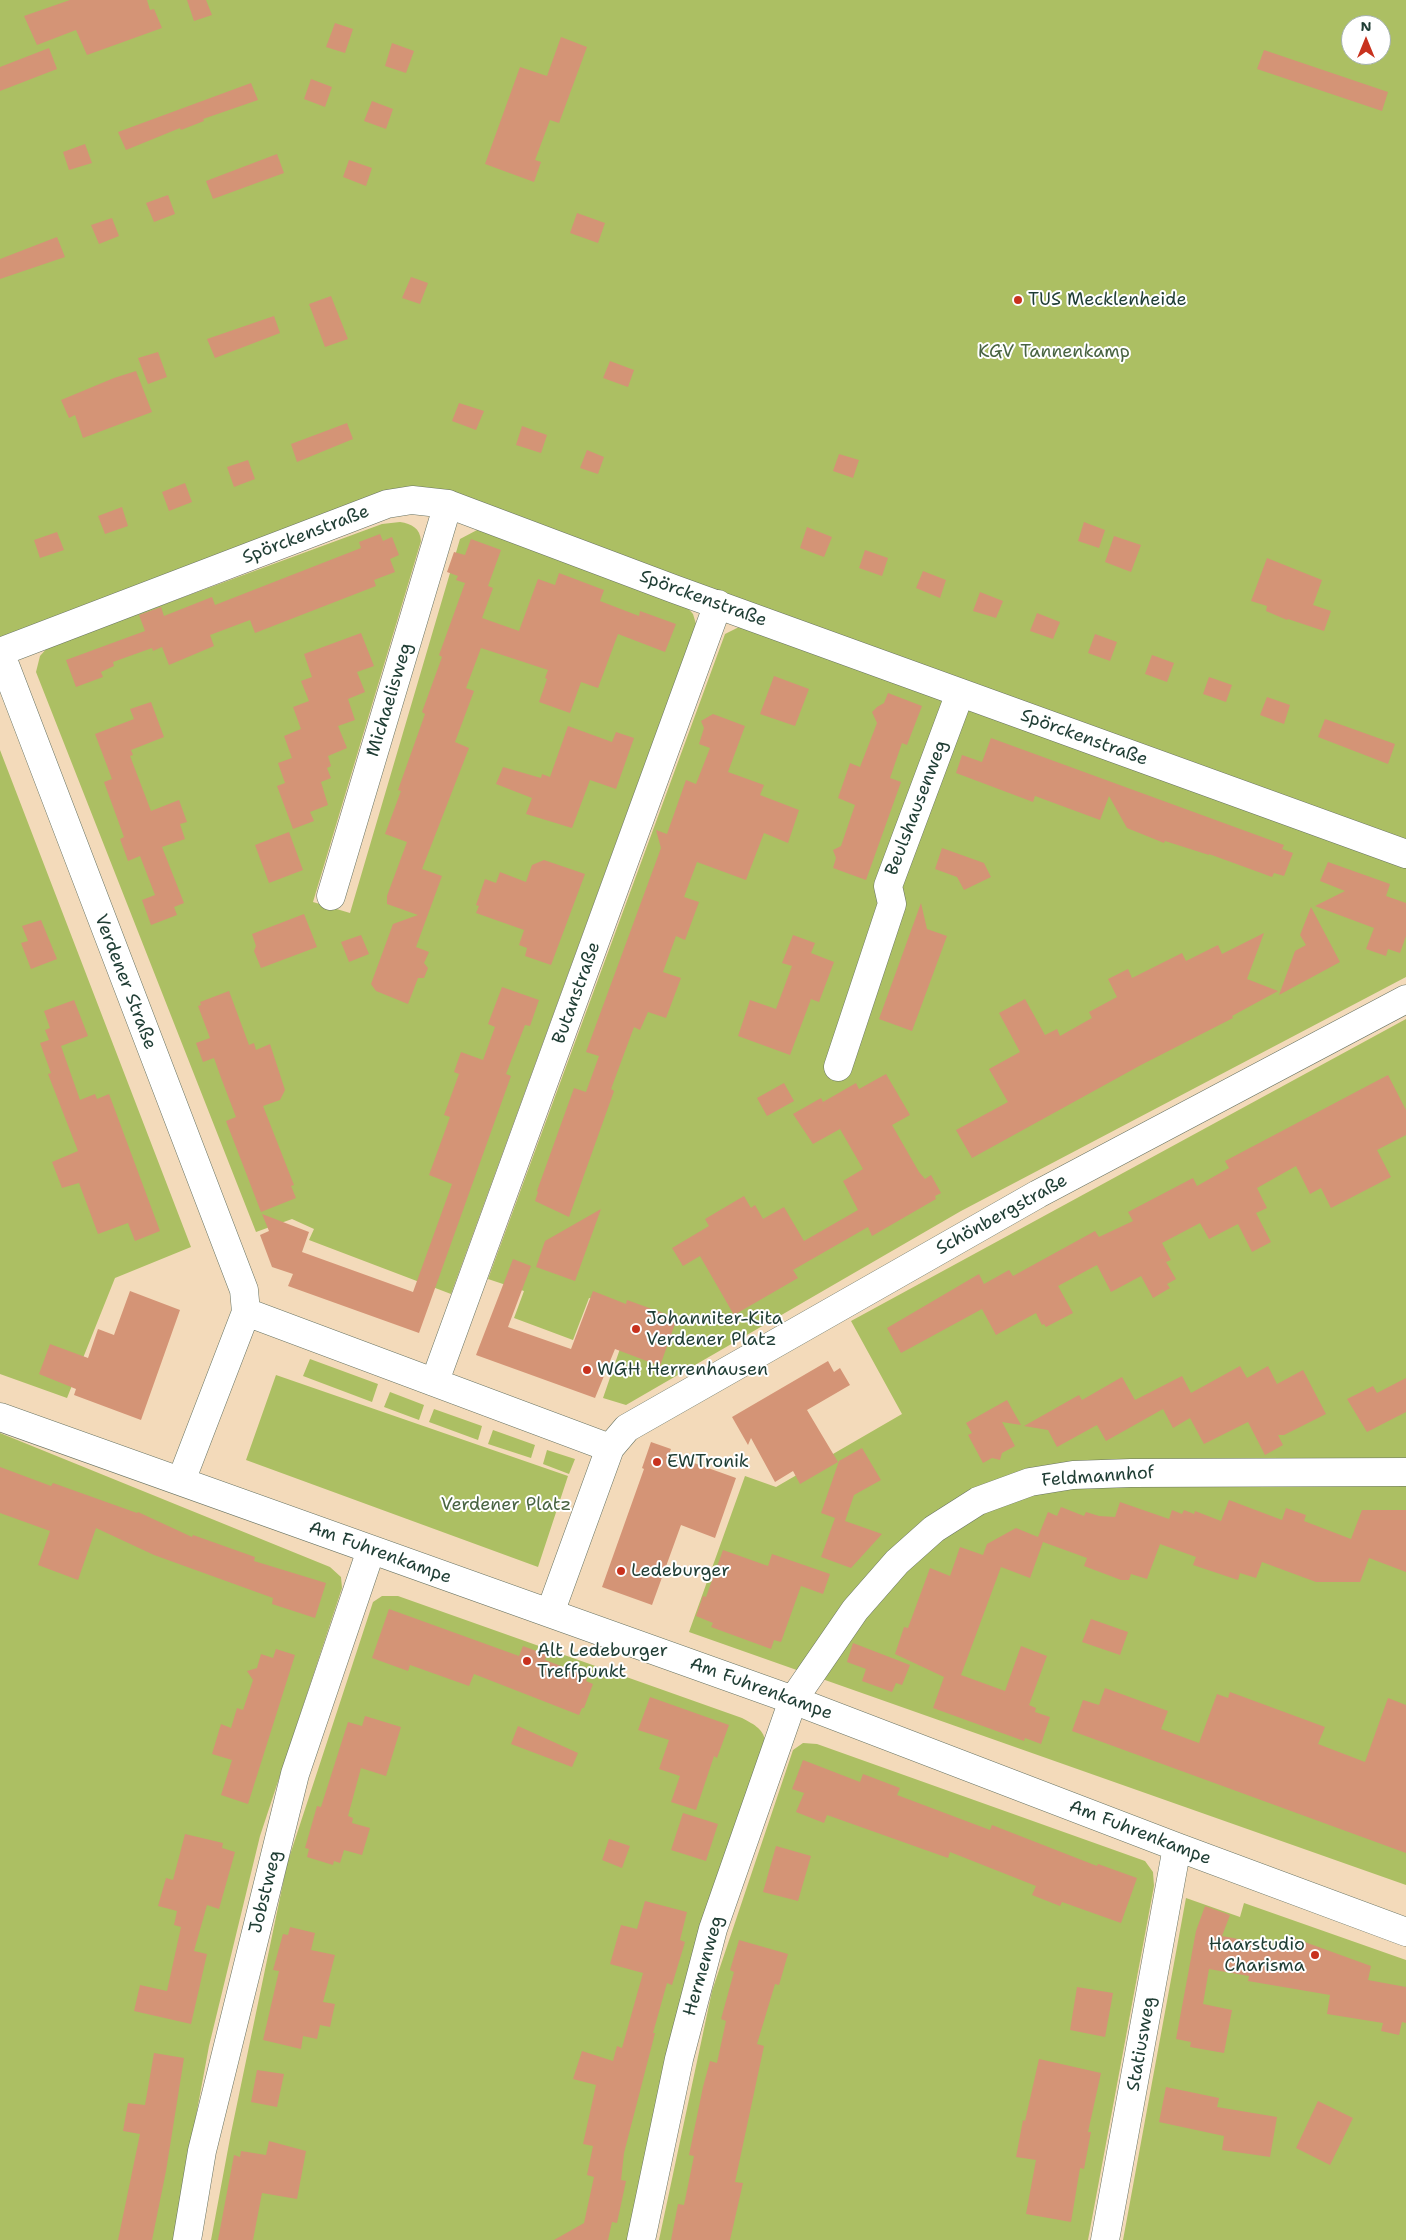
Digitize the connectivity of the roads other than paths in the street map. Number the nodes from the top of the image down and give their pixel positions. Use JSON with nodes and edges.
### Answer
{"nodes":[{"id":1,"x":448,"y":504,"type":"junction"},
{"id":2,"x":718,"y":604,"type":"junction"},
{"id":3,"x":2,"y":663,"type":"edge"},
{"id":4,"x":960,"y":693,"type":"junction"},
{"id":5,"x":1406,"y":854,"type":"edge"},
{"id":6,"x":332,"y":896,"type":"dead end"},
{"id":7,"x":1406,"y":999,"type":"edge"},
{"id":8,"x":838,"y":1067,"type":"dead end"},
{"id":9,"x":246,"y":1312,"type":"junction"},
{"id":10,"x":435,"y":1381,"type":"junction"},
{"id":11,"x":0,"y":1416,"type":"edge"},
{"id":12,"x":610,"y":1448,"type":"junction"},
{"id":13,"x":1406,"y":1472,"type":"edge"},
{"id":14,"x":181,"y":1481,"type":"junction"},
{"id":15,"x":371,"y":1550,"type":"junction"},
{"id":16,"x":550,"y":1613,"type":"junction"},
{"id":17,"x":794,"y":1700,"type":"junction"},
{"id":18,"x":1177,"y":1847,"type":"junction"},
{"id":19,"x":1406,"y":1932,"type":"edge"},
{"id":20,"x":187,"y":2240,"type":"edge"},
{"id":21,"x":641,"y":2240,"type":"edge"},
{"id":22,"x":1105,"y":2240,"type":"edge"}],
"edges":[{"from":1,"to":2,"type":"street","name":"Spörckenstraße"},
{"from":1,"to":3,"type":"street","name":"Spörckenstraße"},
{"from":1,"to":6,"type":"street","name":"Michaelisweg"},
{"from":2,"to":4,"type":"street","name":"Spörckenstraße"},
{"from":2,"to":10,"type":"street","name":"Butanstraße"},
{"from":3,"to":9,"type":"street","name":"Verdener Straße"},
{"from":4,"to":5,"type":"street","name":"Spörckenstraße"},
{"from":4,"to":8,"type":"street","name":"Beulshausenweg"},
{"from":7,"to":12,"type":"street","name":"Schönbergstraße"},
{"from":9,"to":10,"type":"street"},
{"from":9,"to":14,"type":"street"},
{"from":10,"to":12,"type":"street"},
{"from":11,"to":14,"type":"street","name":"Am Fuhrenkampe"},
{"from":12,"to":16,"type":"street"},
{"from":13,"to":17,"type":"street","name":"Feldmannhof"},
{"from":14,"to":15,"type":"street","name":"Am Fuhrenkampe"},
{"from":15,"to":16,"type":"street","name":"Am Fuhrenkampe"},
{"from":15,"to":20,"type":"street","name":"Jobstweg"},
{"from":16,"to":17,"type":"street","name":"Am Fuhrenkampe"},
{"from":17,"to":18,"type":"street","name":"Am Fuhrenkampe"},
{"from":17,"to":21,"type":"street","name":"Hermenweg"},
{"from":18,"to":19,"type":"street","name":"Am Fuhrenkampe"},
{"from":18,"to":22,"type":"street","name":"Statiusweg"}]}
